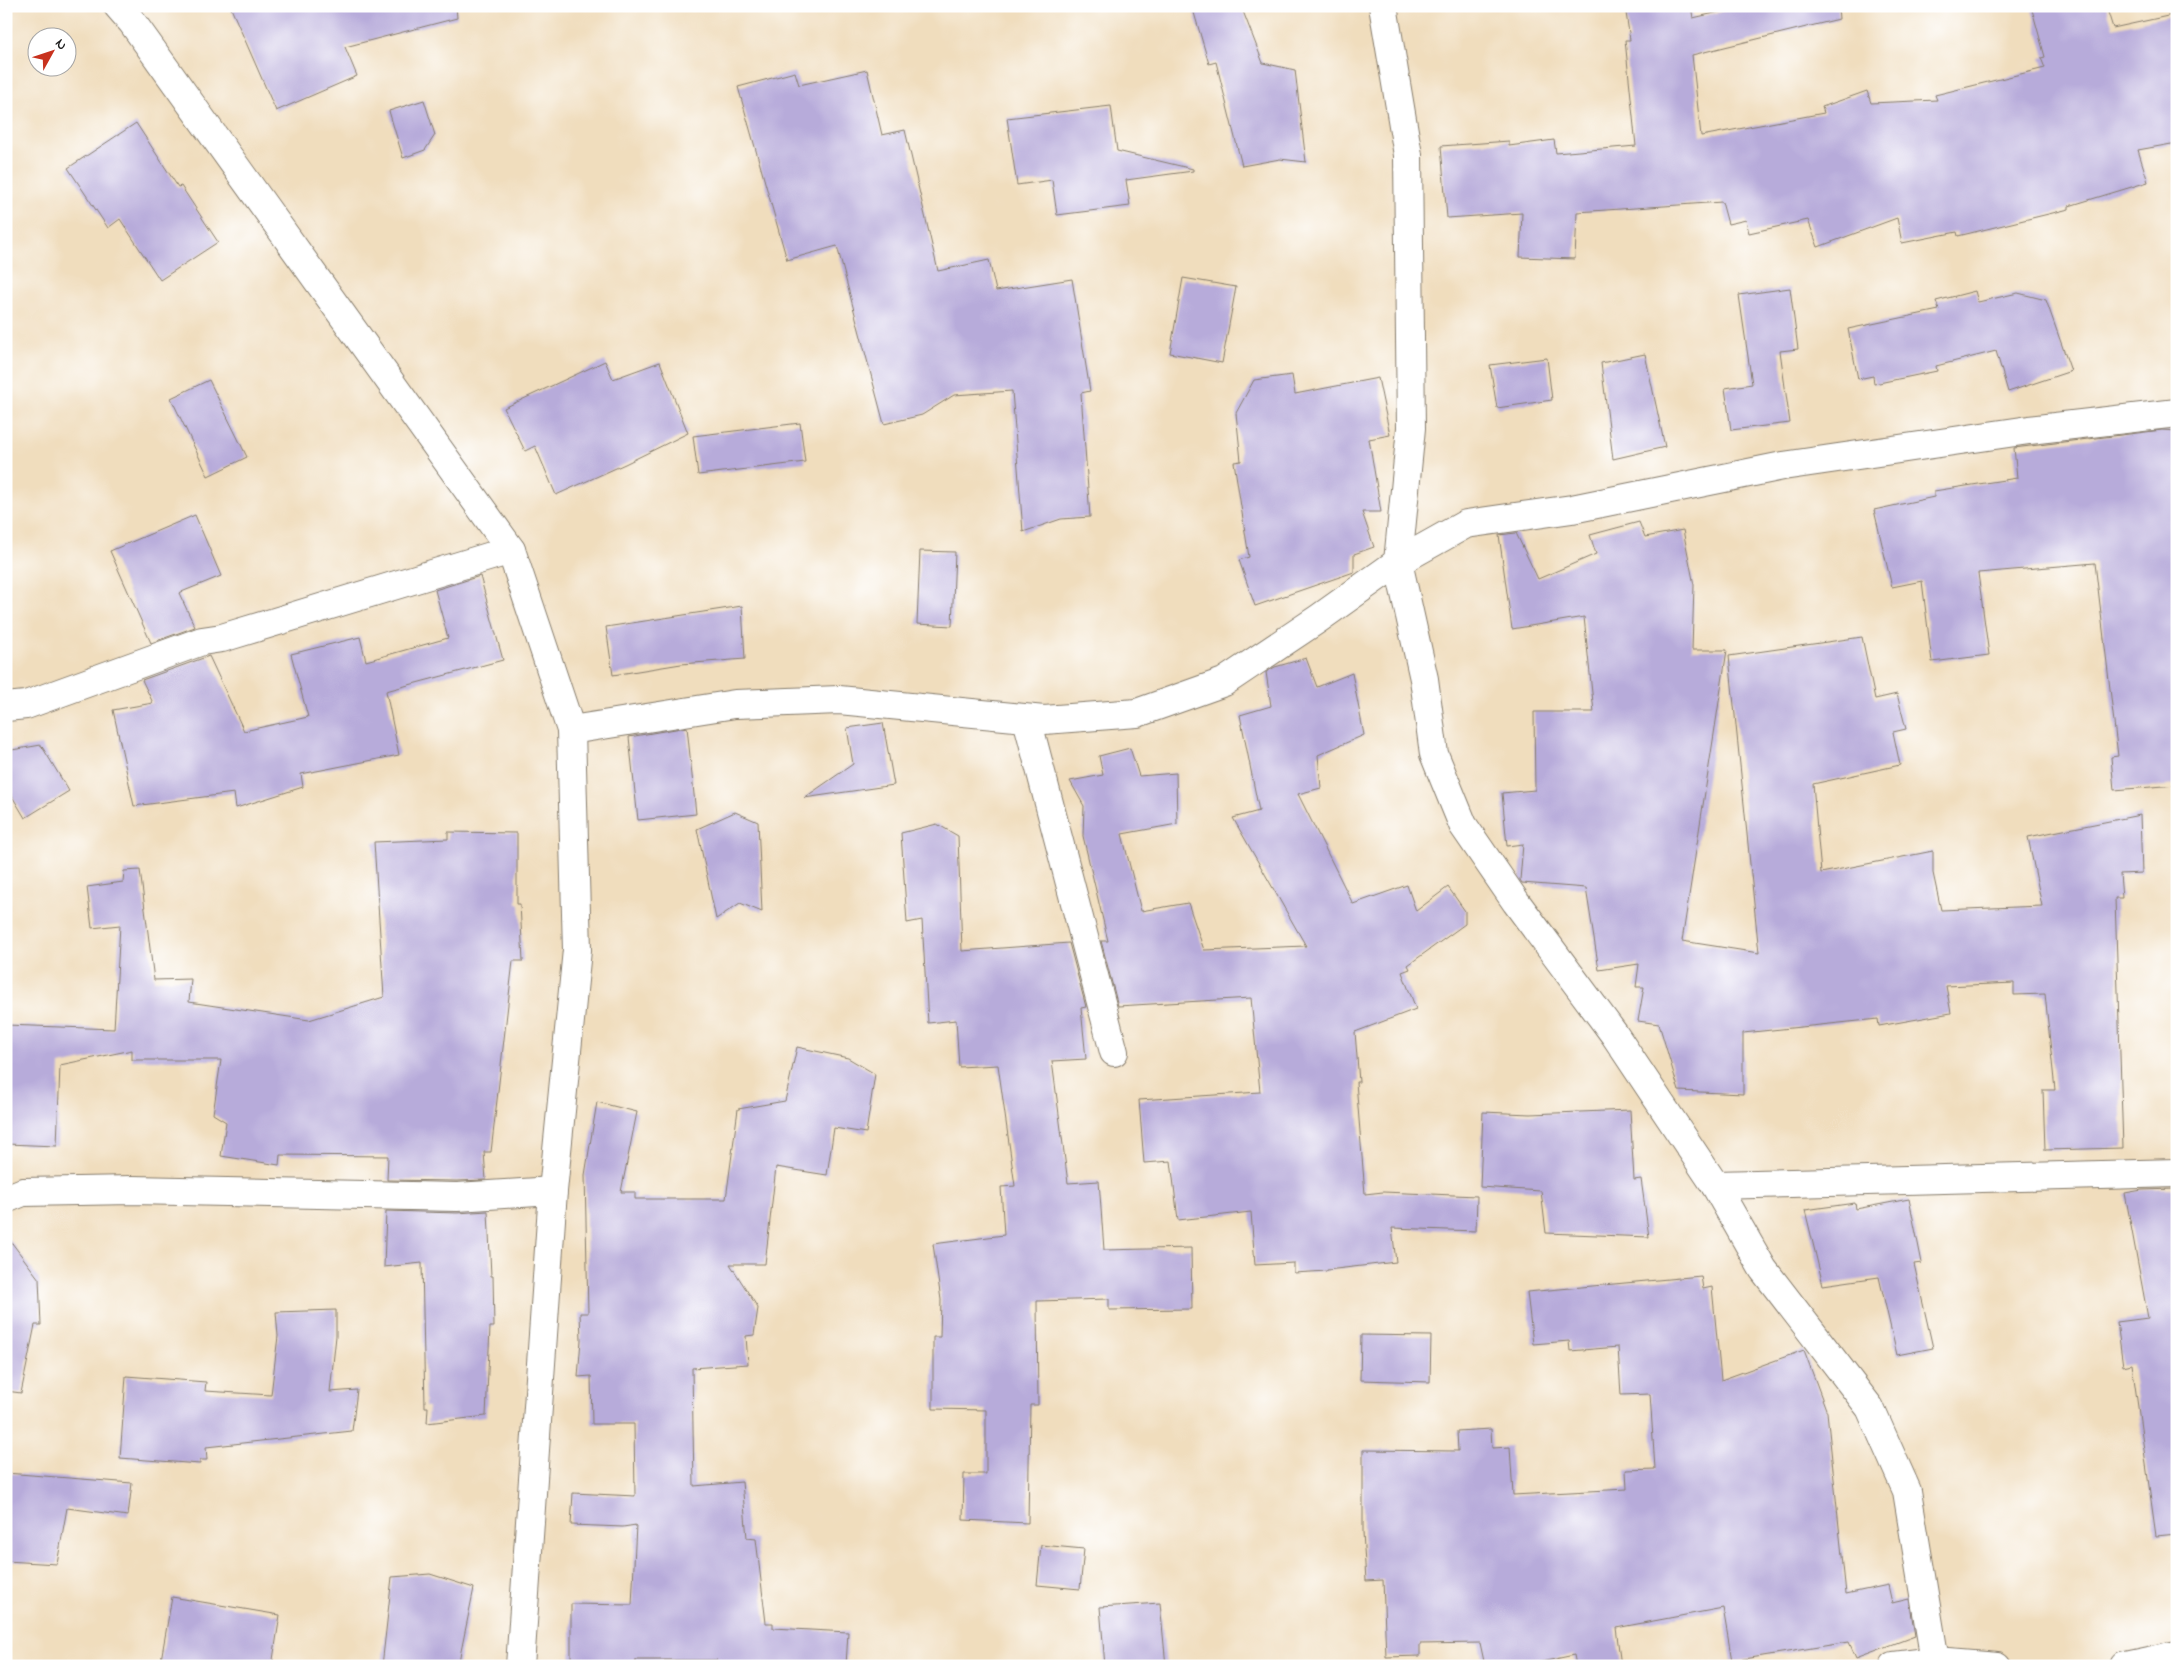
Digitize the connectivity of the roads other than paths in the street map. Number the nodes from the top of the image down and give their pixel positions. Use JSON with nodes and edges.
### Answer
{"nodes":[{"id":1,"x":118,"y":6,"type":"edge"},
{"id":2,"x":1383,"y":6,"type":"edge"},
{"id":3,"x":2177,"y":413,"type":"edge"},
{"id":4,"x":511,"y":550,"type":"junction"},
{"id":5,"x":1398,"y":562,"type":"junction"},
{"id":6,"x":6,"y":707,"type":"edge"},
{"id":7,"x":1027,"y":719,"type":"junction"},
{"id":8,"x":571,"y":730,"type":"junction"},
{"id":9,"x":1114,"y":1052,"type":"dead end"},
{"id":10,"x":2177,"y":1173,"type":"edge"},
{"id":11,"x":1715,"y":1185,"type":"junction"},
{"id":12,"x":553,"y":1192,"type":"junction"},
{"id":13,"x":6,"y":1199,"type":"edge"},
{"id":14,"x":2177,"y":1655,"type":"edge"},
{"id":15,"x":1936,"y":1661,"type":"junction"},
{"id":16,"x":520,"y":1666,"type":"edge"},
{"id":17,"x":1894,"y":1666,"type":"edge"},
{"id":18,"x":1996,"y":1666,"type":"edge"},
{"id":19,"x":2126,"y":1666,"type":"edge"}],
"edges":[{"from":1,"to":4,"type":"street"},
{"from":2,"to":5,"type":"street"},
{"from":3,"to":5,"type":"street"},
{"from":4,"to":6,"type":"street"},
{"from":4,"to":8,"type":"street"},
{"from":5,"to":7,"type":"street"},
{"from":5,"to":11,"type":"street"},
{"from":7,"to":8,"type":"street"},
{"from":7,"to":9,"type":"street"},
{"from":8,"to":12,"type":"street"},
{"from":10,"to":11,"type":"street"},
{"from":11,"to":15,"type":"street"},
{"from":12,"to":13,"type":"street"},
{"from":12,"to":16,"type":"street"},
{"from":14,"to":19,"type":"street"},
{"from":15,"to":17,"type":"street"},
{"from":15,"to":18,"type":"street"}]}
